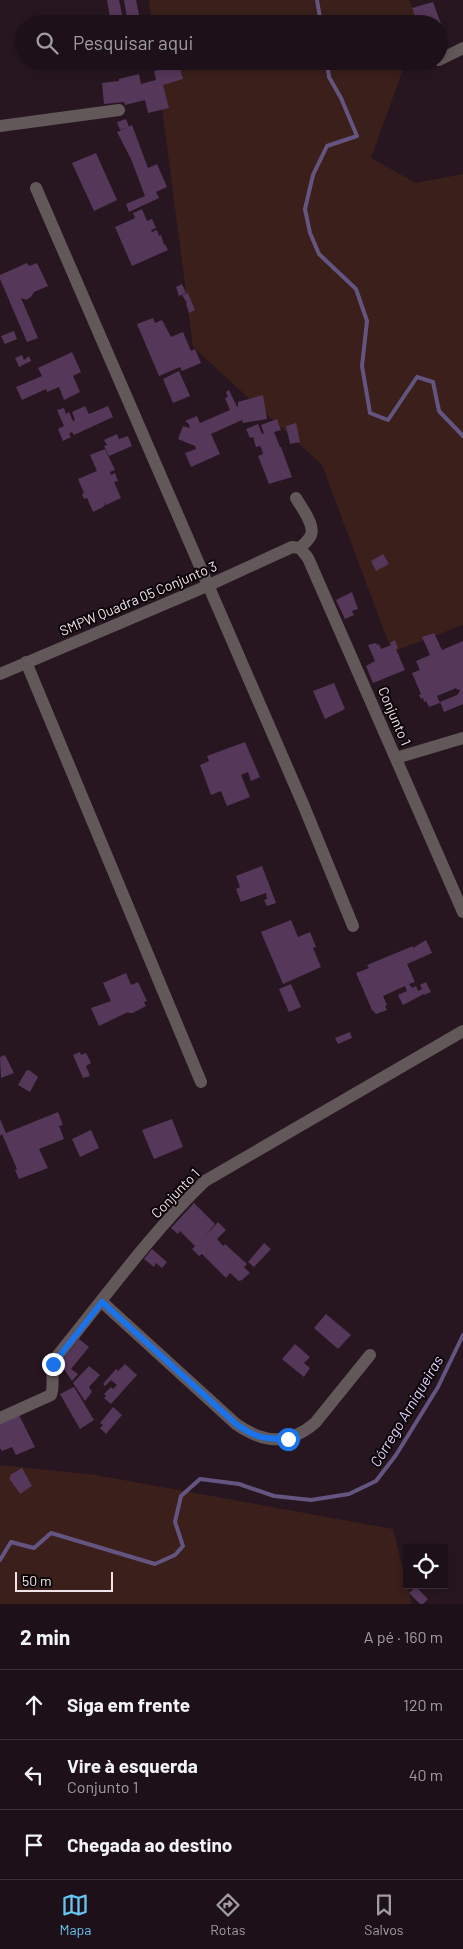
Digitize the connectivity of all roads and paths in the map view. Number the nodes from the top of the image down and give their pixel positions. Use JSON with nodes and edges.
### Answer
{"nodes":[{"id":1,"x":463,"y":48,"type":"edge"},
{"id":2,"x":448,"y":55,"type":"edge"},
{"id":3,"x":119,"y":110,"type":"dead end"},
{"id":4,"x":0,"y":126,"type":"edge"},
{"id":5,"x":36,"y":188,"type":"dead end"},
{"id":6,"x":296,"y":498,"type":"dead end"},
{"id":7,"x":300,"y":548,"type":"junction"},
{"id":8,"x":207,"y":586,"type":"junction"},
{"id":9,"x":26,"y":662,"type":"junction"},
{"id":10,"x":0,"y":674,"type":"edge"},
{"id":11,"x":463,"y":738,"type":"edge"},
{"id":12,"x":396,"y":758,"type":"junction"},
{"id":13,"x":463,"y":912,"type":"edge"},
{"id":14,"x":353,"y":926,"type":"dead end"},
{"id":15,"x":463,"y":1031,"type":"edge"},
{"id":16,"x":201,"y":1082,"type":"dead end"},
{"id":17,"x":102,"y":1302,"type":"junction"},
{"id":18,"x":370,"y":1355,"type":"dead end"},
{"id":19,"x":0,"y":1418,"type":"edge"}],
"edges":[{"from":1,"to":2,"type":"street"},
{"from":3,"to":4,"type":"street"},
{"from":5,"to":8,"type":"street"},
{"from":6,"to":7,"type":"street"},
{"from":7,"to":8,"type":"street","name":"SMPW Quadra 05 Conjunto 3"},
{"from":7,"to":12,"type":"street","name":"Conjunto 1"},
{"from":8,"to":9,"type":"street","name":"SMPW Quadra 05 Conjunto 3"},
{"from":8,"to":14,"type":"street"},
{"from":9,"to":10,"type":"street","name":"SMPW Quadra 05 Conjunto 3"},
{"from":9,"to":16,"type":"street"},
{"from":11,"to":12,"type":"street"},
{"from":12,"to":13,"type":"street","name":"Conjunto 1"},
{"from":15,"to":17,"type":"street","name":"Conjunto 1"},
{"from":17,"to":18,"type":"street"},
{"from":17,"to":19,"type":"street","name":"Conjunto 1"}]}
